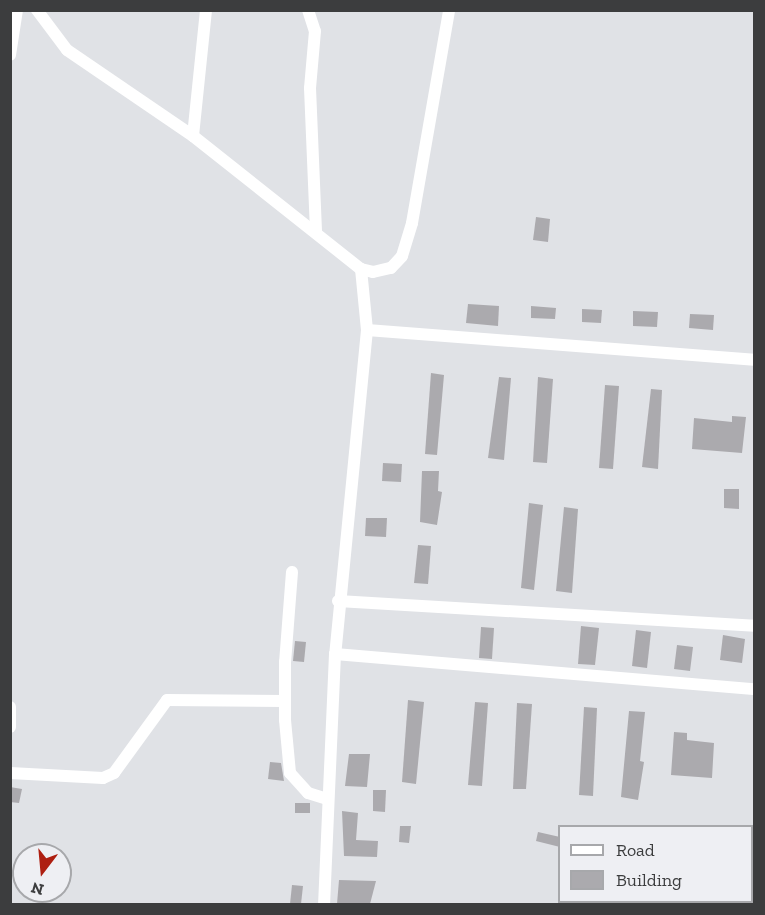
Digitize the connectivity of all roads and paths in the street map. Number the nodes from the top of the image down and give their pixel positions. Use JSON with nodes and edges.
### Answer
{"nodes":[{"id":1,"x":17,"y":10,"type":"edge"},
{"id":2,"x":37,"y":10,"type":"edge"},
{"id":3,"x":206,"y":10,"type":"edge"},
{"id":4,"x":308,"y":10,"type":"edge"},
{"id":5,"x":449,"y":10,"type":"edge"},
{"id":6,"x":10,"y":55,"type":"edge"},
{"id":7,"x":193,"y":136,"type":"junction"},
{"id":8,"x":316,"y":231,"type":"junction"},
{"id":9,"x":361,"y":269,"type":"junction"},
{"id":10,"x":367,"y":330,"type":"junction"},
{"id":11,"x":754,"y":360,"type":"edge"},
{"id":12,"x":292,"y":572,"type":"dead end"},
{"id":13,"x":338,"y":602,"type":"junction"},
{"id":14,"x":754,"y":626,"type":"edge"},
{"id":15,"x":334,"y":654,"type":"junction"},
{"id":16,"x":754,"y":689,"type":"edge"},
{"id":17,"x":285,"y":701,"type":"junction"},
{"id":18,"x":10,"y":707,"type":"edge"},
{"id":19,"x":10,"y":727,"type":"edge"},
{"id":20,"x":10,"y":773,"type":"edge"},
{"id":21,"x":328,"y":799,"type":"junction"},
{"id":22,"x":324,"y":904,"type":"edge"}],
"edges":[{"from":1,"to":6,"type":"street"},
{"from":2,"to":7,"type":"street"},
{"from":3,"to":7,"type":"street"},
{"from":4,"to":8,"type":"street"},
{"from":5,"to":9,"type":"street"},
{"from":7,"to":8,"type":"street"},
{"from":8,"to":9,"type":"street"},
{"from":9,"to":10,"type":"street"},
{"from":10,"to":11,"type":"street"},
{"from":10,"to":13,"type":"street"},
{"from":12,"to":17,"type":"street"},
{"from":13,"to":14,"type":"street"},
{"from":13,"to":15,"type":"street"},
{"from":15,"to":16,"type":"street"},
{"from":15,"to":21,"type":"street"},
{"from":17,"to":20,"type":"street"},
{"from":17,"to":21,"type":"street"},
{"from":18,"to":19,"type":"street"},
{"from":21,"to":22,"type":"street"}]}
